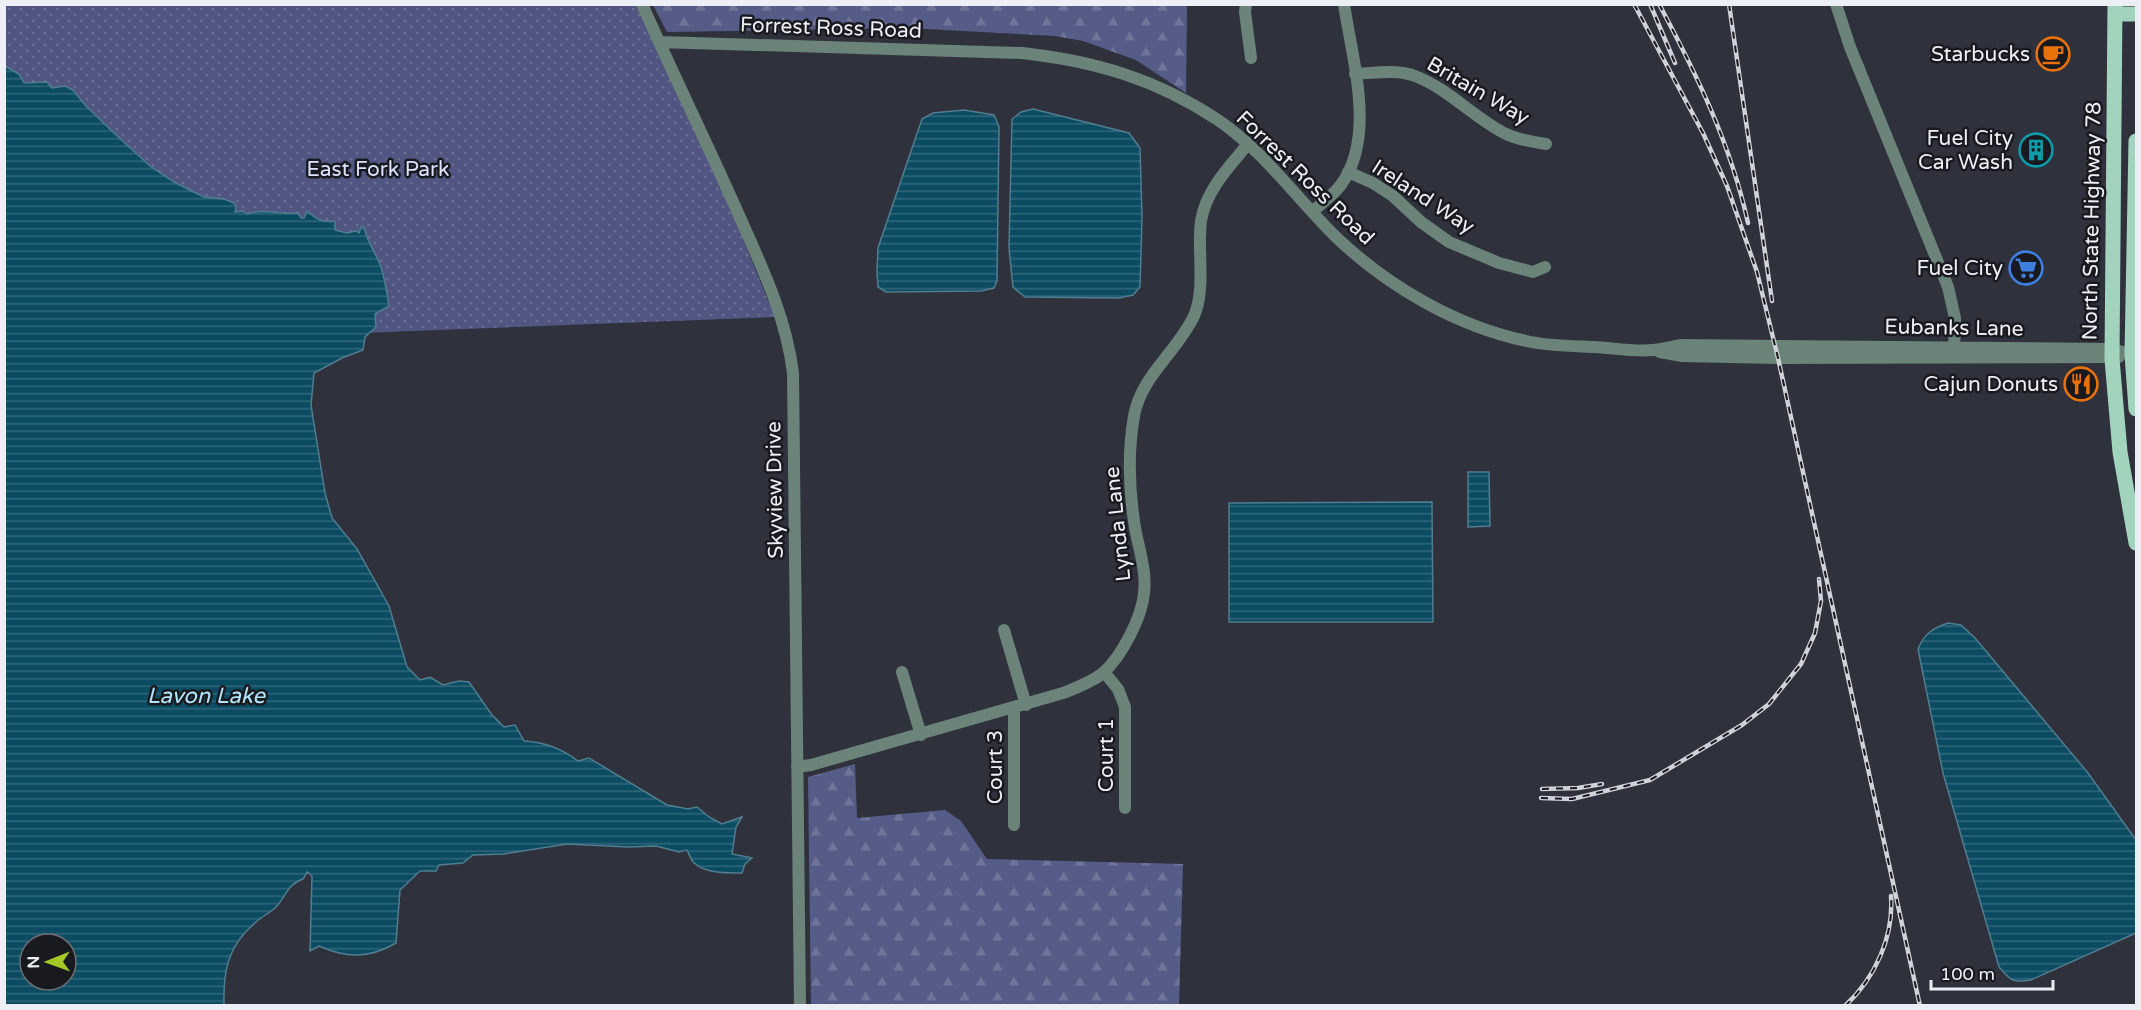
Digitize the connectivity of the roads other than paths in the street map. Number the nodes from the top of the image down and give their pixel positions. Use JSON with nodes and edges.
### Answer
{"nodes":[{"id":1,"x":642,"y":4,"type":"edge"},
{"id":2,"x":1246,"y":4,"type":"edge"},
{"id":3,"x":1344,"y":4,"type":"edge"},
{"id":4,"x":1836,"y":4,"type":"edge"},
{"id":5,"x":2115,"y":9,"type":"edge"},
{"id":6,"x":2136,"y":14,"type":"edge"},
{"id":7,"x":659,"y":42,"type":"junction"},
{"id":8,"x":1251,"y":58,"type":"dead end"},
{"id":9,"x":1355,"y":74,"type":"junction"},
{"id":10,"x":2136,"y":141,"type":"edge"},
{"id":11,"x":1248,"y":144,"type":"junction"},
{"id":12,"x":1546,"y":144,"type":"dead end"},
{"id":13,"x":1348,"y":172,"type":"junction"},
{"id":14,"x":1313,"y":211,"type":"junction"},
{"id":15,"x":1545,"y":267,"type":"dead end"},
{"id":16,"x":1776,"y":352,"type":"joint"},
{"id":17,"x":1954,"y":353,"type":"junction"},
{"id":18,"x":2111,"y":354,"type":"junction"},
{"id":19,"x":2134,"y":355,"type":"edge"},
{"id":20,"x":2136,"y":409,"type":"edge"},
{"id":21,"x":2136,"y":543,"type":"edge"},
{"id":22,"x":1004,"y":630,"type":"dead end"},
{"id":23,"x":902,"y":672,"type":"dead end"},
{"id":24,"x":1104,"y":672,"type":"junction"},
{"id":25,"x":1020,"y":707,"type":"junction"},
{"id":26,"x":921,"y":735,"type":"junction"},
{"id":27,"x":797,"y":767,"type":"junction"},
{"id":28,"x":1125,"y":808,"type":"dead end"},
{"id":29,"x":1014,"y":825,"type":"dead end"},
{"id":30,"x":800,"y":1005,"type":"edge"}],
"edges":[{"from":1,"to":7,"type":"street","name":"Skyview Drive"},
{"from":2,"to":8,"type":"street"},
{"from":3,"to":9,"type":"street"},
{"from":4,"to":17,"type":"street"},
{"from":5,"to":6,"type":"main road"},
{"from":5,"to":18,"type":"main road","name":"North State Highway 78"},
{"from":7,"to":11,"type":"street","name":"Forrest Ross Road"},
{"from":7,"to":27,"type":"street","name":"Skyview Drive"},
{"from":9,"to":12,"type":"street","name":"Britain Way"},
{"from":9,"to":13,"type":"street"},
{"from":10,"to":19,"type":"main road","name":"North State Highway 78"},
{"from":11,"to":14,"type":"street","name":"Forrest Ross Road"},
{"from":11,"to":24,"type":"street","name":"Lynda Lane"},
{"from":13,"to":14,"type":"street"},
{"from":13,"to":15,"type":"street","name":"Ireland Way"},
{"from":14,"to":16,"type":"street","name":"Forrest Ross Road"},
{"from":16,"to":17,"type":"street","name":"Eubanks Lane"},
{"from":17,"to":18,"type":"street","name":"Eubanks Lane"},
{"from":18,"to":19,"type":"street","name":"Eubanks Lane"},
{"from":18,"to":21,"type":"main road","name":"North State Highway 78"},
{"from":19,"to":20,"type":"main road","name":"North State Highway 78"},
{"from":22,"to":25,"type":"street","name":"Court 3"},
{"from":23,"to":26,"type":"street"},
{"from":24,"to":25,"type":"street","name":"Lynda Lane"},
{"from":24,"to":28,"type":"street","name":"Court 1"},
{"from":25,"to":26,"type":"street","name":"Lynda Lane"},
{"from":25,"to":29,"type":"street","name":"Court 3"},
{"from":26,"to":27,"type":"street","name":"Lynda Lane"},
{"from":27,"to":30,"type":"street","name":"Skyview Drive"}]}
